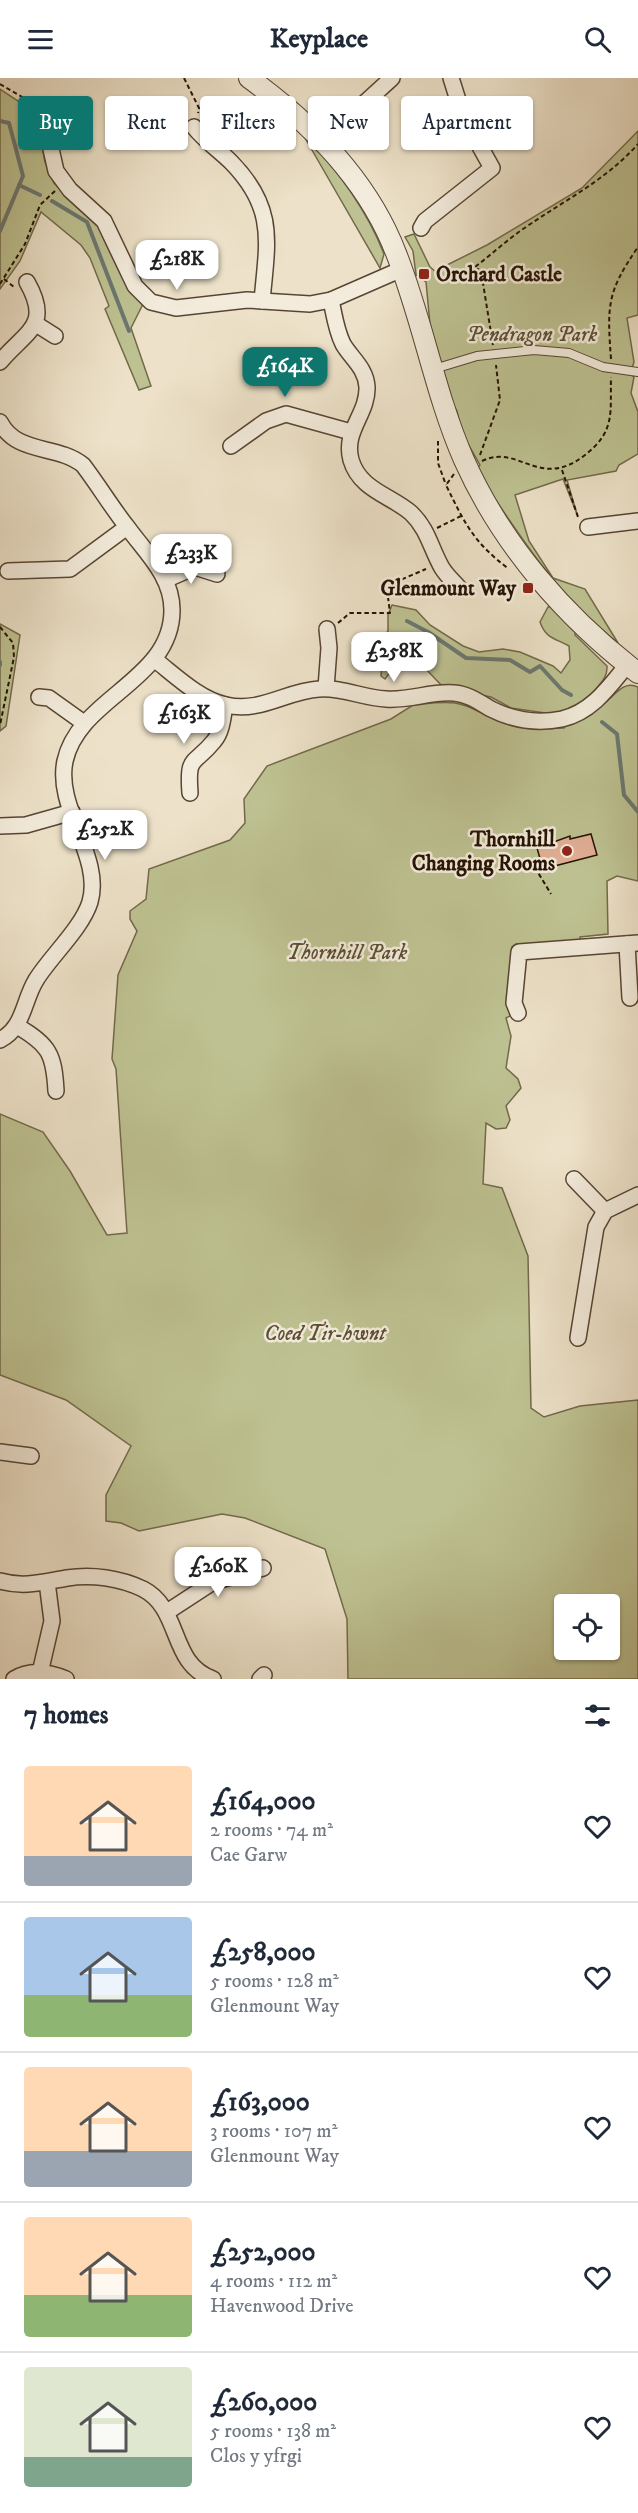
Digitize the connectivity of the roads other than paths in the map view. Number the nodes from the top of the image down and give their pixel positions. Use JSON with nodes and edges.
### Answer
{"nodes":[{"id":1,"x":249,"y":78,"type":"edge"},
{"id":2,"x":392,"y":78,"type":"edge"},
{"id":3,"x":451,"y":78,"type":"edge"},
{"id":4,"x":372,"y":96,"type":"edge"},
{"id":5,"x":308,"y":126,"type":"edge"},
{"id":6,"x":194,"y":127,"type":"road end"},
{"id":7,"x":51,"y":150,"type":"edge"},
{"id":8,"x":330,"y":150,"type":"edge"},
{"id":9,"x":421,"y":228,"type":"dead end"},
{"id":10,"x":402,"y":269,"type":"junction"},
{"id":11,"x":27,"y":282,"type":"dead end"},
{"id":12,"x":330,"y":300,"type":"junction"},
{"id":13,"x":262,"y":301,"type":"junction"},
{"id":14,"x":36,"y":324,"type":"junction"},
{"id":15,"x":55,"y":336,"type":"dead end"},
{"id":16,"x":0,"y":362,"type":"edge"},
{"id":17,"x":433,"y":370,"type":"junction"},
{"id":18,"x":638,"y":372,"type":"edge"},
{"id":19,"x":0,"y":422,"type":"edge"},
{"id":20,"x":351,"y":432,"type":"junction"},
{"id":21,"x":231,"y":446,"type":"dead end"},
{"id":22,"x":638,"y":521,"type":"edge"},
{"id":23,"x":583,"y":522,"type":"road end"},
{"id":24,"x":127,"y":527,"type":"junction"},
{"id":25,"x":8,"y":571,"type":"dead end"},
{"id":26,"x":217,"y":574,"type":"dead end"},
{"id":27,"x":165,"y":580,"type":"junction"},
{"id":28,"x":460,"y":589,"type":"dead end"},
{"id":29,"x":327,"y":629,"type":"road end"},
{"id":30,"x":154,"y":659,"type":"junction"},
{"id":31,"x":633,"y":669,"type":"edge"},
{"id":32,"x":326,"y":688,"type":"junction"},
{"id":33,"x":39,"y":697,"type":"dead end"},
{"id":34,"x":225,"y":705,"type":"junction"},
{"id":35,"x":84,"y":723,"type":"junction"},
{"id":36,"x":190,"y":793,"type":"dead end"},
{"id":37,"x":72,"y":812,"type":"junction"},
{"id":38,"x":0,"y":825,"type":"edge"},
{"id":39,"x":632,"y":943,"type":"edge"},
{"id":40,"x":630,"y":998,"type":"dead end"},
{"id":41,"x":518,"y":1013,"type":"dead end"},
{"id":42,"x":17,"y":1026,"type":"junction"},
{"id":43,"x":0,"y":1040,"type":"edge"},
{"id":44,"x":56,"y":1091,"type":"dead end"},
{"id":45,"x":574,"y":1179,"type":"dead end"},
{"id":46,"x":638,"y":1195,"type":"edge"},
{"id":47,"x":605,"y":1211,"type":"junction"},
{"id":48,"x":578,"y":1338,"type":"dead end"},
{"id":49,"x":0,"y":1452,"type":"edge"},
{"id":50,"x":31,"y":1456,"type":"dead end"},
{"id":51,"x":263,"y":1568,"type":"dead end"},
{"id":52,"x":0,"y":1581,"type":"edge"},
{"id":53,"x":47,"y":1582,"type":"junction"},
{"id":54,"x":167,"y":1612,"type":"junction"},
{"id":55,"x":40,"y":1673,"type":"junction"},
{"id":56,"x":14,"y":1679,"type":"edge"},
{"id":57,"x":66,"y":1679,"type":"edge"},
{"id":58,"x":213,"y":1679,"type":"edge"}],
"edges":[{"from":1,"to":5,"type":"street"},
{"from":2,"to":4,"type":"street"},
{"from":3,"to":9,"type":"street"},
{"from":6,"to":13,"type":"street"},
{"from":7,"to":13,"type":"street"},
{"from":8,"to":10,"type":"street"},
{"from":10,"to":12,"type":"street"},
{"from":10,"to":17,"type":"street"},
{"from":11,"to":14,"type":"street"},
{"from":12,"to":13,"type":"street"},
{"from":12,"to":20,"type":"street"},
{"from":14,"to":15,"type":"street"},
{"from":14,"to":16,"type":"street"},
{"from":17,"to":18,"type":"lane"},
{"from":17,"to":31,"type":"street"},
{"from":19,"to":24,"type":"street"},
{"from":20,"to":21,"type":"street"},
{"from":20,"to":28,"type":"street"},
{"from":22,"to":23,"type":"street"},
{"from":24,"to":25,"type":"street"},
{"from":24,"to":27,"type":"street"},
{"from":26,"to":27,"type":"street"},
{"from":27,"to":30,"type":"street"},
{"from":29,"to":32,"type":"street"},
{"from":30,"to":34,"type":"street"},
{"from":30,"to":35,"type":"street"},
{"from":31,"to":32,"type":"street"},
{"from":32,"to":34,"type":"street"},
{"from":33,"to":35,"type":"street"},
{"from":34,"to":36,"type":"street"},
{"from":35,"to":37,"type":"street"},
{"from":37,"to":38,"type":"street"},
{"from":37,"to":42,"type":"street"},
{"from":39,"to":40,"type":"street"},
{"from":39,"to":41,"type":"street"},
{"from":42,"to":43,"type":"street"},
{"from":42,"to":44,"type":"street"},
{"from":45,"to":47,"type":"street"},
{"from":46,"to":47,"type":"street"},
{"from":47,"to":48,"type":"street"},
{"from":49,"to":50,"type":"street"},
{"from":51,"to":54,"type":"street"},
{"from":52,"to":53,"type":"street"},
{"from":53,"to":54,"type":"street"},
{"from":53,"to":55,"type":"street"},
{"from":54,"to":58,"type":"street"},
{"from":55,"to":56,"type":"street"},
{"from":55,"to":57,"type":"street"}]}
